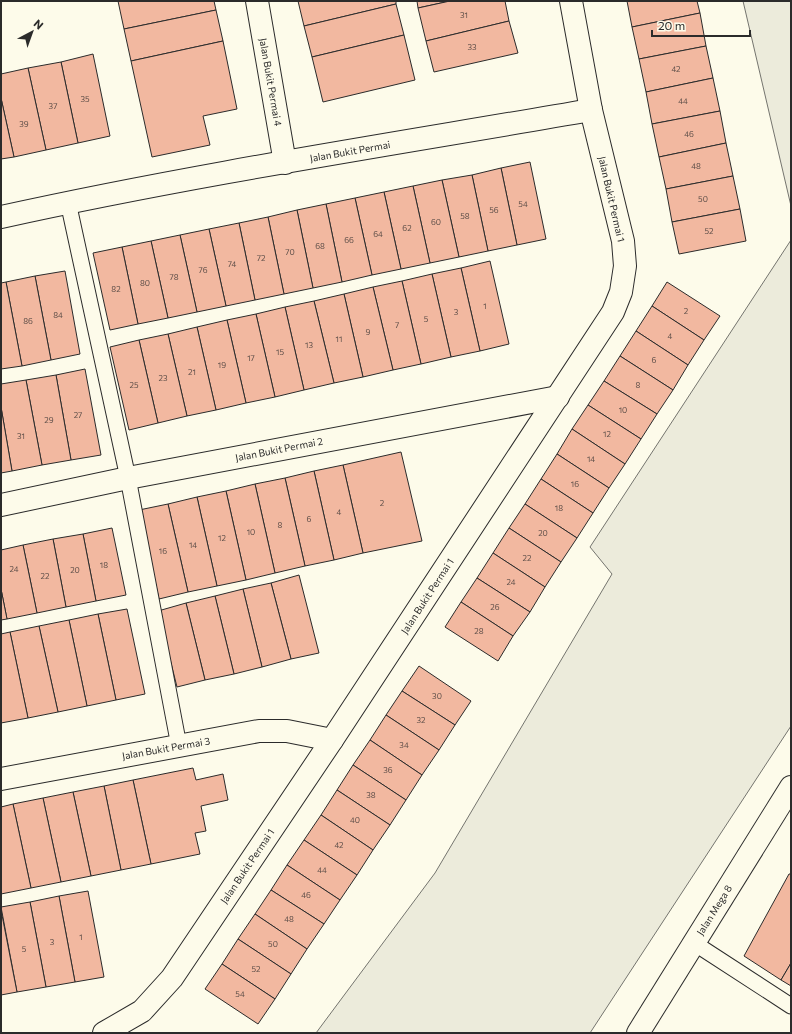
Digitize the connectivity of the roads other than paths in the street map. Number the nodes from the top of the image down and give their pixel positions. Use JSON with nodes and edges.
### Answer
{"nodes":[{"id":1,"x":257,"y":1,"type":"edge"},
{"id":2,"x":571,"y":1,"type":"edge"},
{"id":3,"x":591,"y":110,"type":"junction"},
{"id":4,"x":285,"y":162,"type":"junction"},
{"id":5,"x":68,"y":202,"type":"junction"},
{"id":6,"x":1,"y":217,"type":"edge"},
{"id":7,"x":558,"y":397,"type":"junction"},
{"id":8,"x":128,"y":478,"type":"junction"},
{"id":9,"x":1,"y":504,"type":"edge"},
{"id":10,"x":332,"y":740,"type":"junction"},
{"id":11,"x":179,"y":746,"type":"junction"},
{"id":12,"x":1,"y":779,"type":"edge"},
{"id":13,"x":788,"y":801,"type":"edge"},
{"id":14,"x":694,"y":943,"type":"junction"},
{"id":15,"x":791,"y":1006,"type":"edge"},
{"id":16,"x":104,"y":1033,"type":"edge"},
{"id":17,"x":638,"y":1033,"type":"edge"}],
"edges":[{"from":1,"to":4,"type":"street","name":"Jalan Bukit Permai 4"},
{"from":2,"to":3,"type":"street"},
{"from":3,"to":4,"type":"street","name":"Jalan Bukit Permai"},
{"from":3,"to":7,"type":"street","name":"Jalan Bukit Permai 1"},
{"from":4,"to":5,"type":"street","name":"Jalan Bukit Permai"},
{"from":5,"to":6,"type":"street","name":"Jalan Bukit Permai"},
{"from":5,"to":8,"type":"lane"},
{"from":7,"to":8,"type":"street","name":"Jalan Bukit Permai 2"},
{"from":7,"to":10,"type":"street","name":"Jalan Bukit Permai 1"},
{"from":8,"to":9,"type":"street","name":"Jalan Bukit Permai 2"},
{"from":8,"to":11,"type":"lane"},
{"from":10,"to":11,"type":"street","name":"Jalan Bukit Permai 3"},
{"from":10,"to":16,"type":"street","name":"Jalan Bukit Permai 1"},
{"from":11,"to":12,"type":"street","name":"Jalan Bukit Permai 3"},
{"from":13,"to":14,"type":"street","name":"Jalan Mega 8"},
{"from":14,"to":15,"type":"lane"},
{"from":14,"to":17,"type":"street","name":"Jalan Mega 8"}]}
